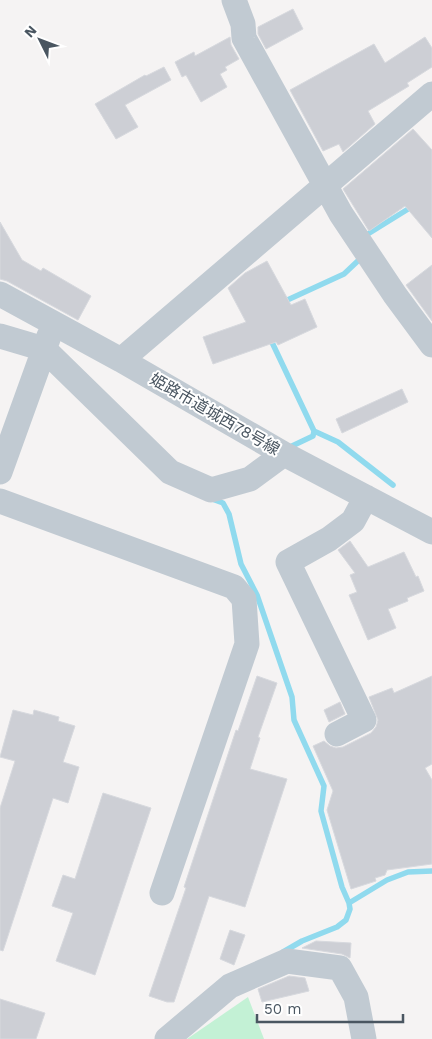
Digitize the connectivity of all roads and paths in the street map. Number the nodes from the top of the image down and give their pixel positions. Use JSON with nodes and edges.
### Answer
{"nodes":[{"id":1,"x":234,"y":0,"type":"edge"},
{"id":2,"x":432,"y":94,"type":"edge"},
{"id":3,"x":326,"y":186,"type":"junction"},
{"id":4,"x":0,"y":294,"type":"edge"},
{"id":5,"x":53,"y":324,"type":"junction"},
{"id":6,"x":0,"y":336,"type":"edge"},
{"id":7,"x":432,"y":345,"type":"edge"},
{"id":8,"x":44,"y":349,"type":"junction"},
{"id":9,"x":121,"y":360,"type":"junction"},
{"id":10,"x":284,"y":454,"type":"junction"},
{"id":11,"x":0,"y":472,"type":"edge"},
{"id":12,"x":366,"y":497,"type":"junction"},
{"id":13,"x":0,"y":501,"type":"edge"},
{"id":14,"x":432,"y":532,"type":"edge"},
{"id":15,"x":337,"y":734,"type":"dead end"},
{"id":16,"x":162,"y":893,"type":"dead end"},
{"id":17,"x":167,"y":1039,"type":"edge"},
{"id":18,"x":364,"y":1039,"type":"edge"}],
"edges":[{"from":1,"to":3,"type":"street"},
{"from":2,"to":3,"type":"street"},
{"from":3,"to":7,"type":"street"},
{"from":3,"to":9,"type":"street"},
{"from":4,"to":5,"type":"street","name":"姫路市道城西78号線"},
{"from":5,"to":8,"type":"street"},
{"from":5,"to":9,"type":"street","name":"姫路市道城西78号線"},
{"from":6,"to":8,"type":"street"},
{"from":8,"to":10,"type":"street"},
{"from":8,"to":11,"type":"street"},
{"from":9,"to":10,"type":"street","name":"姫路市道城西78号線"},
{"from":10,"to":12,"type":"street","name":"姫路市道城西78号線"},
{"from":12,"to":14,"type":"street","name":"姫路市道城西78号線"},
{"from":12,"to":15,"type":"street"},
{"from":13,"to":16,"type":"street"},
{"from":17,"to":18,"type":"street"}]}
